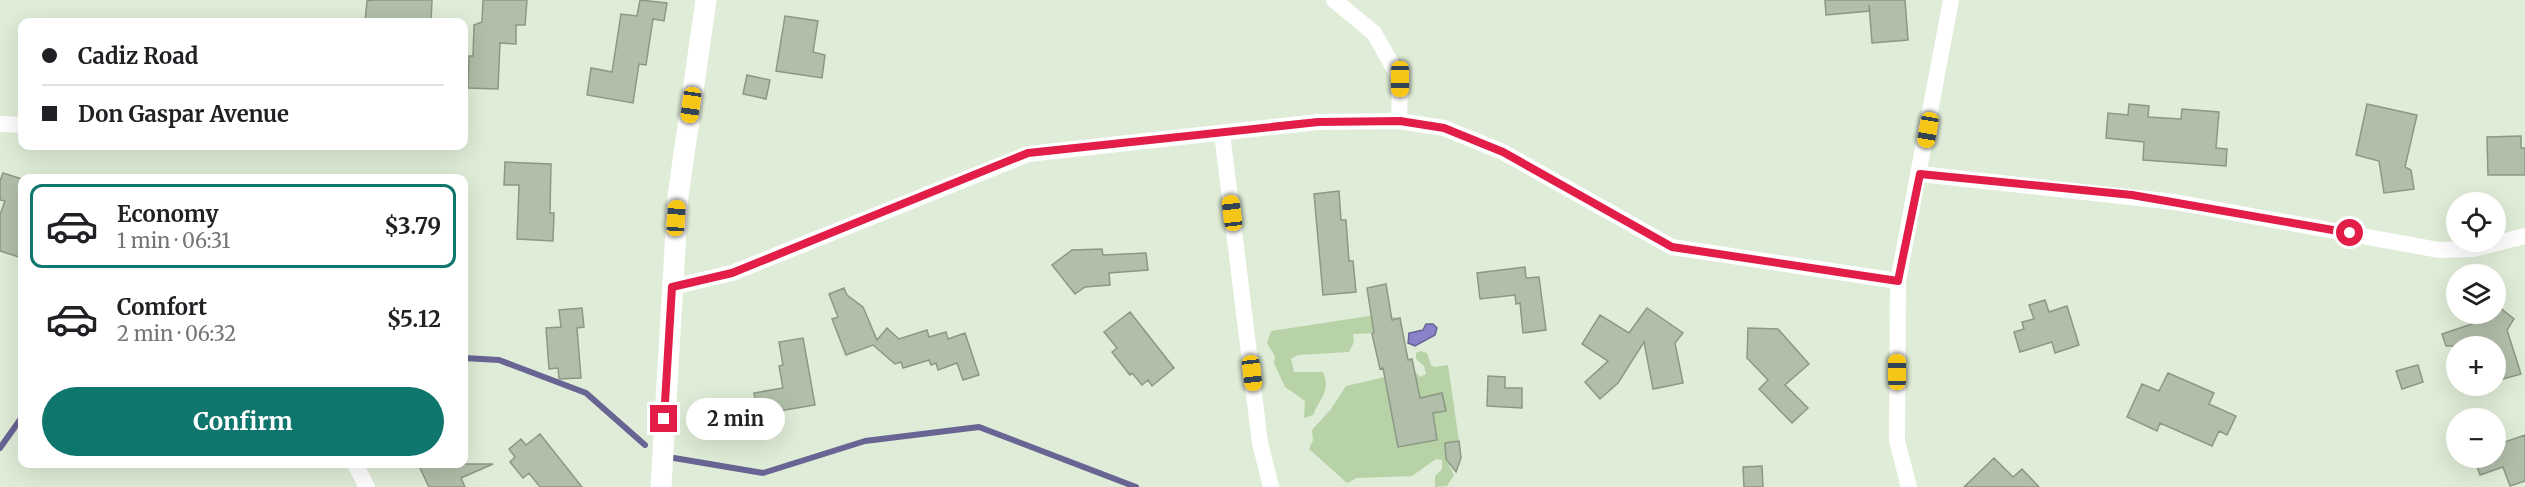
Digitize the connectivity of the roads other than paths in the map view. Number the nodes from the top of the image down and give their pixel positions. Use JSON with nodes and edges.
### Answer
{"nodes":[{"id":1,"x":706,"y":0,"type":"edge"},
{"id":2,"x":1334,"y":0,"type":"edge"},
{"id":3,"x":1951,"y":0,"type":"edge"},
{"id":4,"x":1400,"y":121,"type":"junction"},
{"id":5,"x":0,"y":124,"type":"edge"},
{"id":6,"x":18,"y":124,"type":"edge"},
{"id":7,"x":1222,"y":133,"type":"junction"},
{"id":8,"x":1920,"y":174,"type":"junction"},
{"id":9,"x":2525,"y":236,"type":"edge"},
{"id":10,"x":1898,"y":281,"type":"junction"},
{"id":11,"x":672,"y":287,"type":"junction"},
{"id":12,"x":357,"y":468,"type":"edge"},
{"id":13,"x":367,"y":487,"type":"edge"},
{"id":14,"x":661,"y":487,"type":"edge"},
{"id":15,"x":1271,"y":487,"type":"edge"},
{"id":16,"x":1909,"y":487,"type":"edge"}],
"edges":[{"from":1,"to":11,"type":"street"},
{"from":2,"to":4,"type":"street"},
{"from":3,"to":8,"type":"street"},
{"from":4,"to":7,"type":"street"},
{"from":4,"to":10,"type":"street"},
{"from":5,"to":6,"type":"street"},
{"from":7,"to":11,"type":"street"},
{"from":7,"to":15,"type":"street"},
{"from":8,"to":9,"type":"street"},
{"from":8,"to":10,"type":"street"},
{"from":10,"to":16,"type":"street"},
{"from":11,"to":14,"type":"street"},
{"from":12,"to":13,"type":"street"}]}
